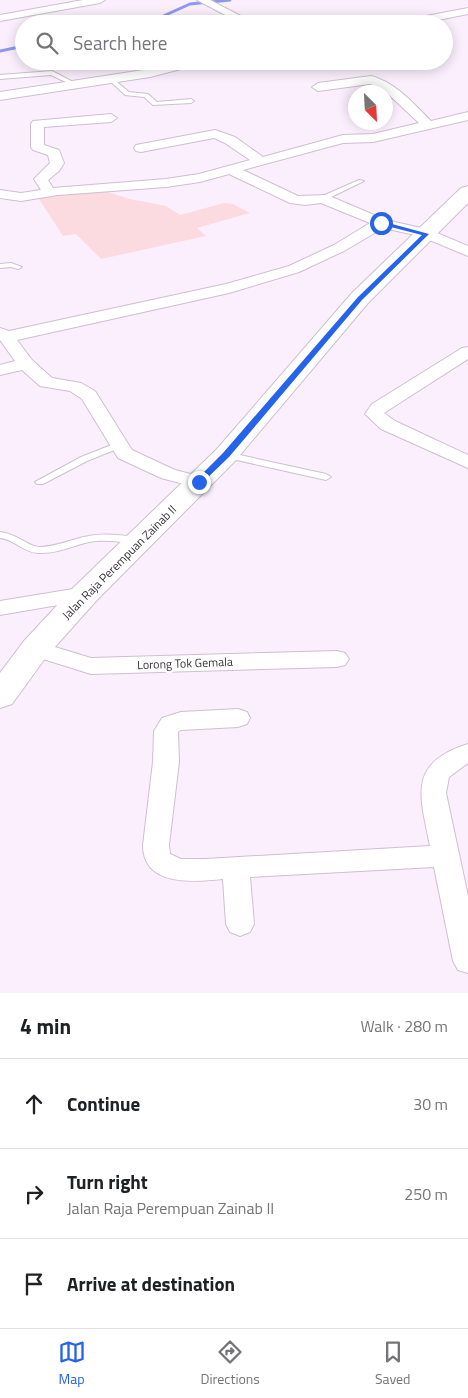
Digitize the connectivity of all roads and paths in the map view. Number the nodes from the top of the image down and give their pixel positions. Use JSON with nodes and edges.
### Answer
{"nodes":[{"id":1,"x":100,"y":0,"type":"edge"},
{"id":2,"x":202,"y":0,"type":"edge"},
{"id":3,"x":468,"y":11,"type":"edge"},
{"id":4,"x":15,"y":15,"type":"edge"},
{"id":5,"x":17,"y":15,"type":"edge"},
{"id":6,"x":233,"y":15,"type":"edge"},
{"id":7,"x":447,"y":15,"type":"edge"},
{"id":8,"x":0,"y":18,"type":"edge"},
{"id":9,"x":156,"y":70,"type":"edge"},
{"id":10,"x":0,"y":77,"type":"edge"},
{"id":11,"x":111,"y":79,"type":"junction"},
{"id":12,"x":76,"y":85,"type":"junction"},
{"id":13,"x":318,"y":87,"type":"dead end"},
{"id":14,"x":0,"y":96,"type":"edge"},
{"id":15,"x":191,"y":101,"type":"dead end"},
{"id":16,"x":468,"y":116,"type":"edge"},
{"id":17,"x":111,"y":118,"type":"dead end"},
{"id":18,"x":428,"y":125,"type":"junction"},
{"id":19,"x":141,"y":148,"type":"dead end"},
{"id":20,"x":262,"y":162,"type":"junction"},
{"id":21,"x":233,"y":171,"type":"junction"},
{"id":22,"x":361,"y":181,"type":"dead end"},
{"id":23,"x":468,"y":192,"type":"edge"},
{"id":24,"x":0,"y":194,"type":"edge"},
{"id":25,"x":52,"y":196,"type":"junction"},
{"id":26,"x":21,"y":197,"type":"junction"},
{"id":27,"x":322,"y":198,"type":"junction"},
{"id":28,"x":0,"y":210,"type":"edge"},
{"id":29,"x":381,"y":223,"type":"junction"},
{"id":30,"x":426,"y":234,"type":"junction"},
{"id":31,"x":468,"y":252,"type":"edge"},
{"id":32,"x":0,"y":266,"type":"edge"},
{"id":33,"x":18,"y":268,"type":"dead end"},
{"id":34,"x":4,"y":334,"type":"edge"},
{"id":35,"x":468,"y":352,"type":"edge"},
{"id":36,"x":26,"y":364,"type":"junction"},
{"id":37,"x":0,"y":370,"type":"edge"},
{"id":38,"x":119,"y":445,"type":"junction"},
{"id":39,"x":226,"y":455,"type":"junction"},
{"id":40,"x":468,"y":462,"type":"edge"},
{"id":41,"x":326,"y":477,"type":"dead end"},
{"id":42,"x":40,"y":482,"type":"dead end"},
{"id":43,"x":199,"y":482,"type":"junction"},
{"id":44,"x":0,"y":535,"type":"edge"},
{"id":45,"x":139,"y":541,"type":"junction"},
{"id":46,"x":85,"y":594,"type":"junction"},
{"id":47,"x":0,"y":608,"type":"edge"},
{"id":48,"x":35,"y":649,"type":"junction"},
{"id":49,"x":337,"y":659,"type":"dead end"},
{"id":50,"x":0,"y":696,"type":"edge"},
{"id":51,"x":238,"y":718,"type":"dead end"},
{"id":52,"x":468,"y":753,"type":"edge"},
{"id":53,"x":445,"y":856,"type":"junction"},
{"id":54,"x":236,"y":867,"type":"junction"},
{"id":55,"x":240,"y":924,"type":"dead end"},
{"id":56,"x":468,"y":961,"type":"edge"}],
"edges":[{"from":1,"to":5,"type":"street"},
{"from":2,"to":6,"type":"street"},
{"from":3,"to":7,"type":"street"},
{"from":4,"to":8,"type":"street"},
{"from":9,"to":11,"type":"street"},
{"from":10,"to":12,"type":"lane"},
{"from":11,"to":12,"type":"street"},
{"from":11,"to":15,"type":"lane"},
{"from":12,"to":14,"type":"street"},
{"from":13,"to":18,"type":"street"},
{"from":16,"to":18,"type":"street"},
{"from":17,"to":25,"type":"street"},
{"from":18,"to":20,"type":"street"},
{"from":19,"to":20,"type":"street"},
{"from":20,"to":21,"type":"street"},
{"from":21,"to":25,"type":"street"},
{"from":21,"to":27,"type":"street"},
{"from":22,"to":27,"type":"lane"},
{"from":23,"to":30,"type":"main road","name":"Jalan Raja Perempuan Zainab II"},
{"from":24,"to":26,"type":"street"},
{"from":25,"to":26,"type":"street"},
{"from":26,"to":28,"type":"street"},
{"from":27,"to":29,"type":"street"},
{"from":29,"to":30,"type":"street"},
{"from":29,"to":34,"type":"street"},
{"from":30,"to":31,"type":"street"},
{"from":30,"to":39,"type":"main road","name":"Jalan Raja Perempuan Zainab II"},
{"from":32,"to":33,"type":"lane"},
{"from":34,"to":36,"type":"street"},
{"from":35,"to":40,"type":"street"},
{"from":36,"to":37,"type":"street"},
{"from":36,"to":38,"type":"street"},
{"from":38,"to":42,"type":"lane"},
{"from":38,"to":43,"type":"street"},
{"from":39,"to":41,"type":"lane"},
{"from":39,"to":43,"type":"main road","name":"Jalan Raja Perempuan Zainab II"},
{"from":43,"to":45,"type":"main road","name":"Jalan Raja Perempuan Zainab II"},
{"from":44,"to":45,"type":"lane"},
{"from":45,"to":46,"type":"main road","name":"Jalan Raja Perempuan Zainab II"},
{"from":46,"to":47,"type":"street"},
{"from":46,"to":48,"type":"main road","name":"Jalan Raja Perempuan Zainab II"},
{"from":48,"to":49,"type":"street","name":"Lorong Tok Gemala"},
{"from":48,"to":50,"type":"main road","name":"Jalan Raja Perempuan Zainab II"},
{"from":51,"to":54,"type":"street"},
{"from":52,"to":53,"type":"street"},
{"from":53,"to":54,"type":"street"},
{"from":53,"to":56,"type":"street"},
{"from":54,"to":55,"type":"street"}]}
